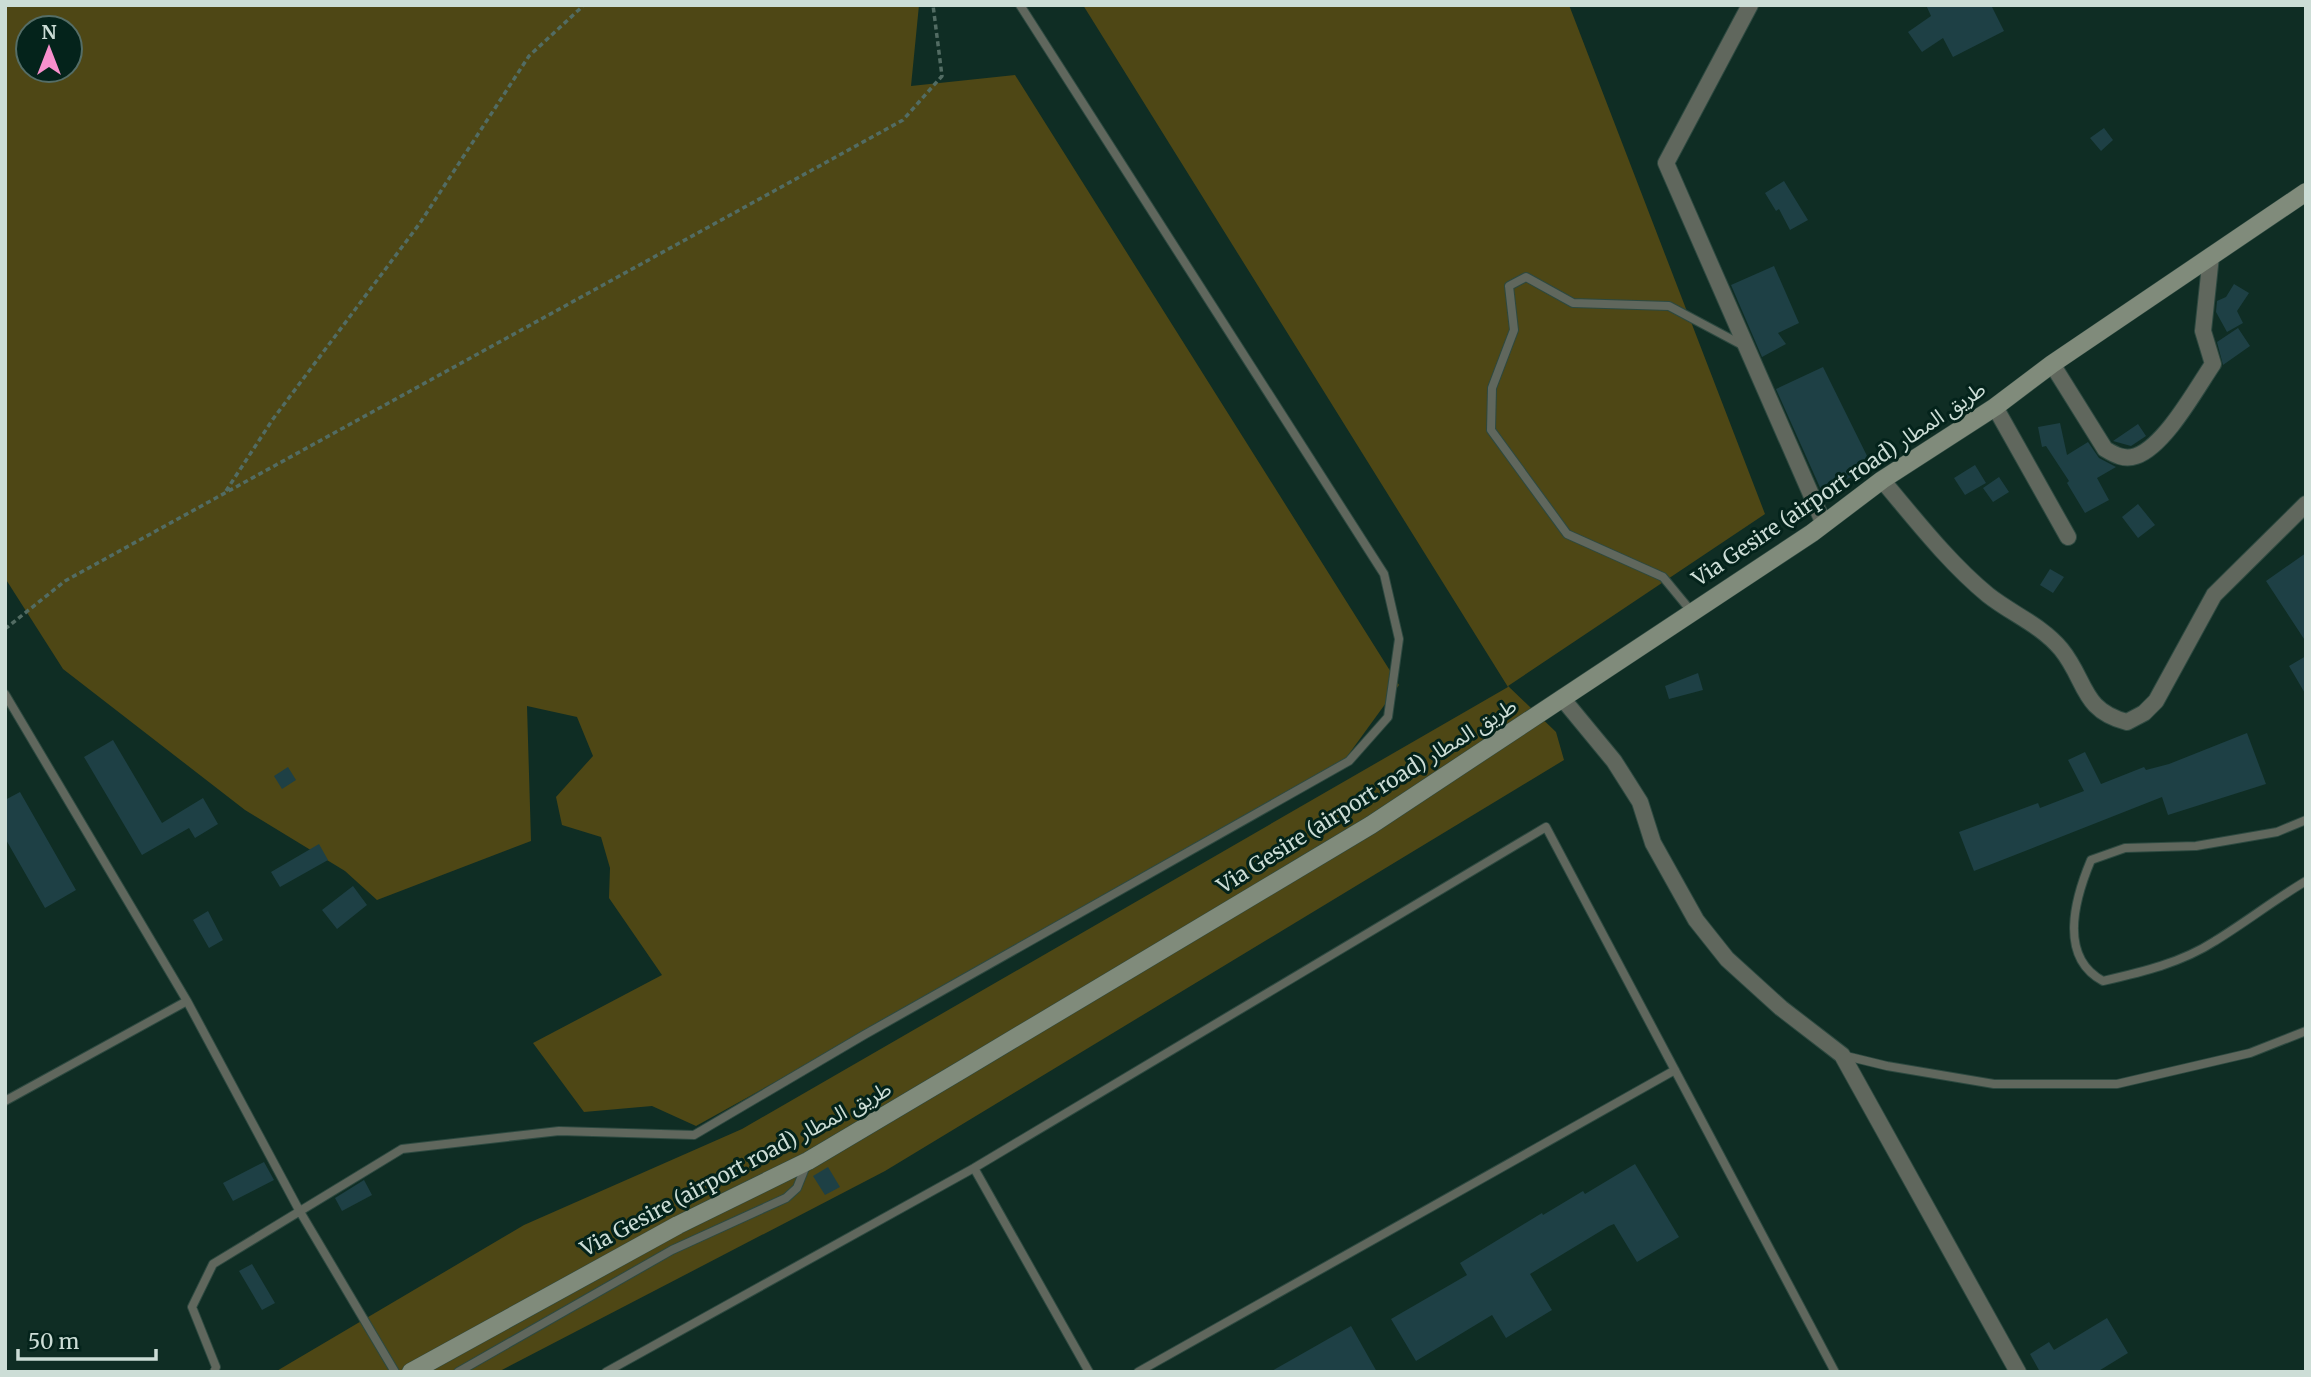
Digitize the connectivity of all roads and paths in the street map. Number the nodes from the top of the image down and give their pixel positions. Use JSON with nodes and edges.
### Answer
{"nodes":[{"id":1,"x":584,"y":5,"type":"edge"},
{"id":2,"x":933,"y":5,"type":"edge"},
{"id":3,"x":1020,"y":5,"type":"edge"},
{"id":4,"x":1750,"y":5,"type":"edge"},
{"id":5,"x":2306,"y":192,"type":"edge"},
{"id":6,"x":2211,"y":256,"type":"junction"},
{"id":7,"x":1745,"y":346,"type":"junction"},
{"id":8,"x":2052,"y":364,"type":"junction"},
{"id":9,"x":1995,"y":407,"type":"junction"},
{"id":10,"x":1882,"y":480,"type":"junction"},
{"id":11,"x":225,"y":493,"type":"junction"},
{"id":12,"x":2306,"y":504,"type":"edge"},
{"id":13,"x":1824,"y":524,"type":"junction"},
{"id":14,"x":2068,"y":537,"type":"dead end"},
{"id":15,"x":1690,"y":611,"type":"junction"},
{"id":16,"x":5,"y":629,"type":"edge"},
{"id":17,"x":5,"y":694,"type":"edge"},
{"id":18,"x":1562,"y":698,"type":"junction"},
{"id":19,"x":2306,"y":820,"type":"edge"},
{"id":20,"x":2306,"y":881,"type":"edge"},
{"id":21,"x":187,"y":1001,"type":"junction"},
{"id":22,"x":2306,"y":1031,"type":"edge"},
{"id":23,"x":1842,"y":1055,"type":"junction"},
{"id":24,"x":1675,"y":1070,"type":"junction"},
{"id":25,"x":5,"y":1101,"type":"edge"},
{"id":26,"x":808,"y":1161,"type":"junction"},
{"id":27,"x":974,"y":1168,"type":"junction"},
{"id":28,"x":299,"y":1210,"type":"junction"},
{"id":29,"x":214,"y":1372,"type":"edge"},
{"id":30,"x":395,"y":1372,"type":"edge"},
{"id":31,"x":411,"y":1372,"type":"edge"},
{"id":32,"x":458,"y":1372,"type":"edge"},
{"id":33,"x":606,"y":1372,"type":"edge"},
{"id":34,"x":1089,"y":1372,"type":"edge"},
{"id":35,"x":1138,"y":1372,"type":"edge"},
{"id":36,"x":1835,"y":1372,"type":"edge"},
{"id":37,"x":2018,"y":1372,"type":"edge"}],
"edges":[{"from":1,"to":11,"type":"path"},
{"from":2,"to":11,"type":"path"},
{"from":3,"to":28,"type":"lane"},
{"from":4,"to":7,"type":"street"},
{"from":5,"to":6,"type":"main road","name":"Via Gesire (airport road) طريق المطار"},
{"from":6,"to":8,"type":"main road","name":"Via Gesire (airport road) طريق المطار"},
{"from":6,"to":8,"type":"street"},
{"from":7,"to":13,"type":"street"},
{"from":7,"to":15,"type":"lane"},
{"from":8,"to":9,"type":"main road","name":"Via Gesire (airport road) طريق المطار"},
{"from":9,"to":10,"type":"main road","name":"Via Gesire (airport road) طريق المطار"},
{"from":9,"to":14,"type":"street"},
{"from":10,"to":12,"type":"street"},
{"from":10,"to":13,"type":"main road","name":"Via Gesire (airport road) طريق المطار"},
{"from":11,"to":16,"type":"path"},
{"from":13,"to":15,"type":"main road","name":"Via Gesire (airport road) طريق المطار"},
{"from":15,"to":18,"type":"main road","name":"Via Gesire (airport road) طريق المطار"},
{"from":17,"to":21,"type":"lane"},
{"from":18,"to":23,"type":"street"},
{"from":18,"to":26,"type":"main road","name":"Via Gesire (airport road) طريق المطار"},
{"from":19,"to":20,"type":"lane"},
{"from":21,"to":25,"type":"lane"},
{"from":21,"to":28,"type":"lane"},
{"from":22,"to":23,"type":"lane"},
{"from":23,"to":37,"type":"street"},
{"from":24,"to":27,"type":"lane"},
{"from":24,"to":35,"type":"lane"},
{"from":24,"to":36,"type":"lane"},
{"from":26,"to":31,"type":"main road","name":"Via Gesire (airport road) طريق المطار"},
{"from":26,"to":32,"type":"lane"},
{"from":27,"to":33,"type":"lane"},
{"from":27,"to":34,"type":"lane"},
{"from":28,"to":29,"type":"lane"},
{"from":28,"to":30,"type":"lane"}]}
